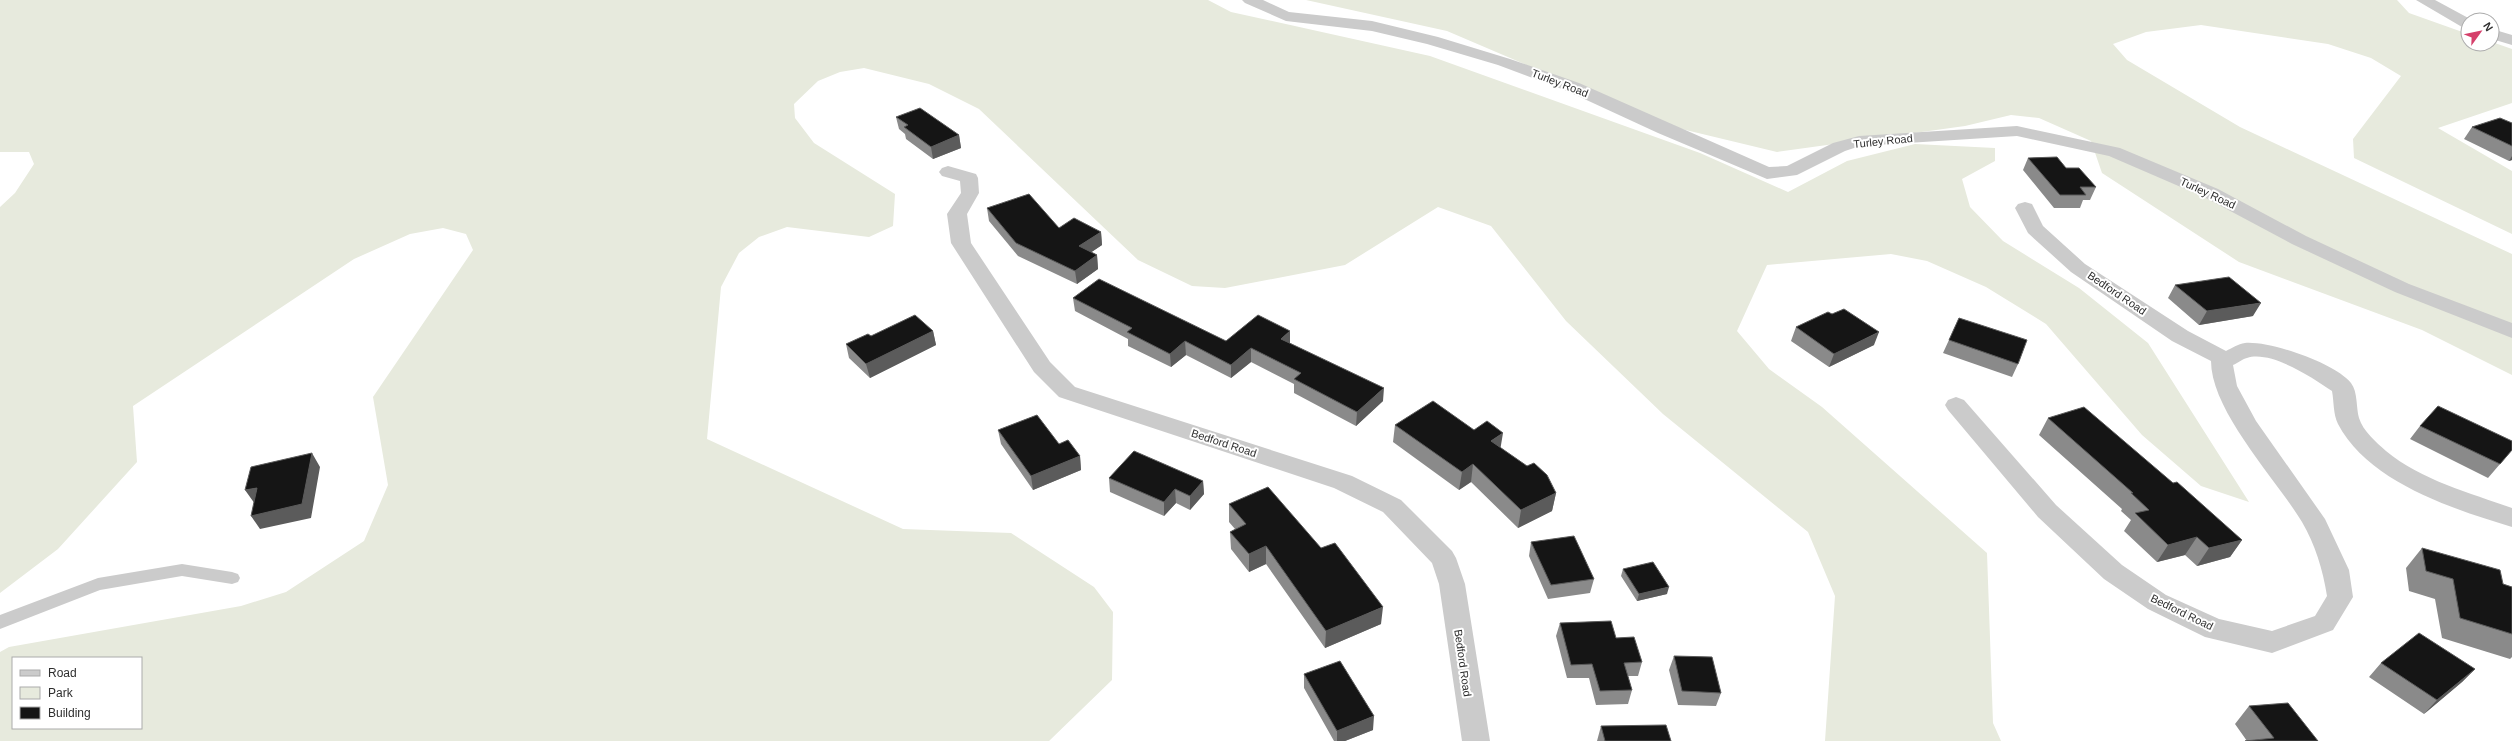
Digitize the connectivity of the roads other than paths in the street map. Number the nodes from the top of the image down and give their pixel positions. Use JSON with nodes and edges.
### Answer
{"nodes":[{"id":1,"x":1250,"y":0,"type":"edge"},
{"id":2,"x":2424,"y":0,"type":"edge"},
{"id":3,"x":2460,"y":20,"type":"edge"},
{"id":4,"x":948,"y":172,"type":"dead end"},
{"id":5,"x":2025,"y":208,"type":"dead end"},
{"id":6,"x":2512,"y":331,"type":"edge"},
{"id":7,"x":2226,"y":360,"type":"junction"},
{"id":8,"x":1956,"y":405,"type":"dead end"},
{"id":9,"x":2512,"y":518,"type":"edge"},
{"id":10,"x":232,"y":578,"type":"dead end"},
{"id":11,"x":0,"y":622,"type":"edge"},
{"id":12,"x":1476,"y":741,"type":"edge"}],
"edges":[{"from":1,"to":6,"type":"street","name":"Turley Road"},
{"from":2,"to":3,"type":"street"},
{"from":4,"to":12,"type":"street","name":"Bedford Road"},
{"from":5,"to":7,"type":"street","name":"Bedford Road"},
{"from":7,"to":8,"type":"street","name":"Bedford Road"},
{"from":7,"to":9,"type":"street"},
{"from":10,"to":11,"type":"lane"}]}
